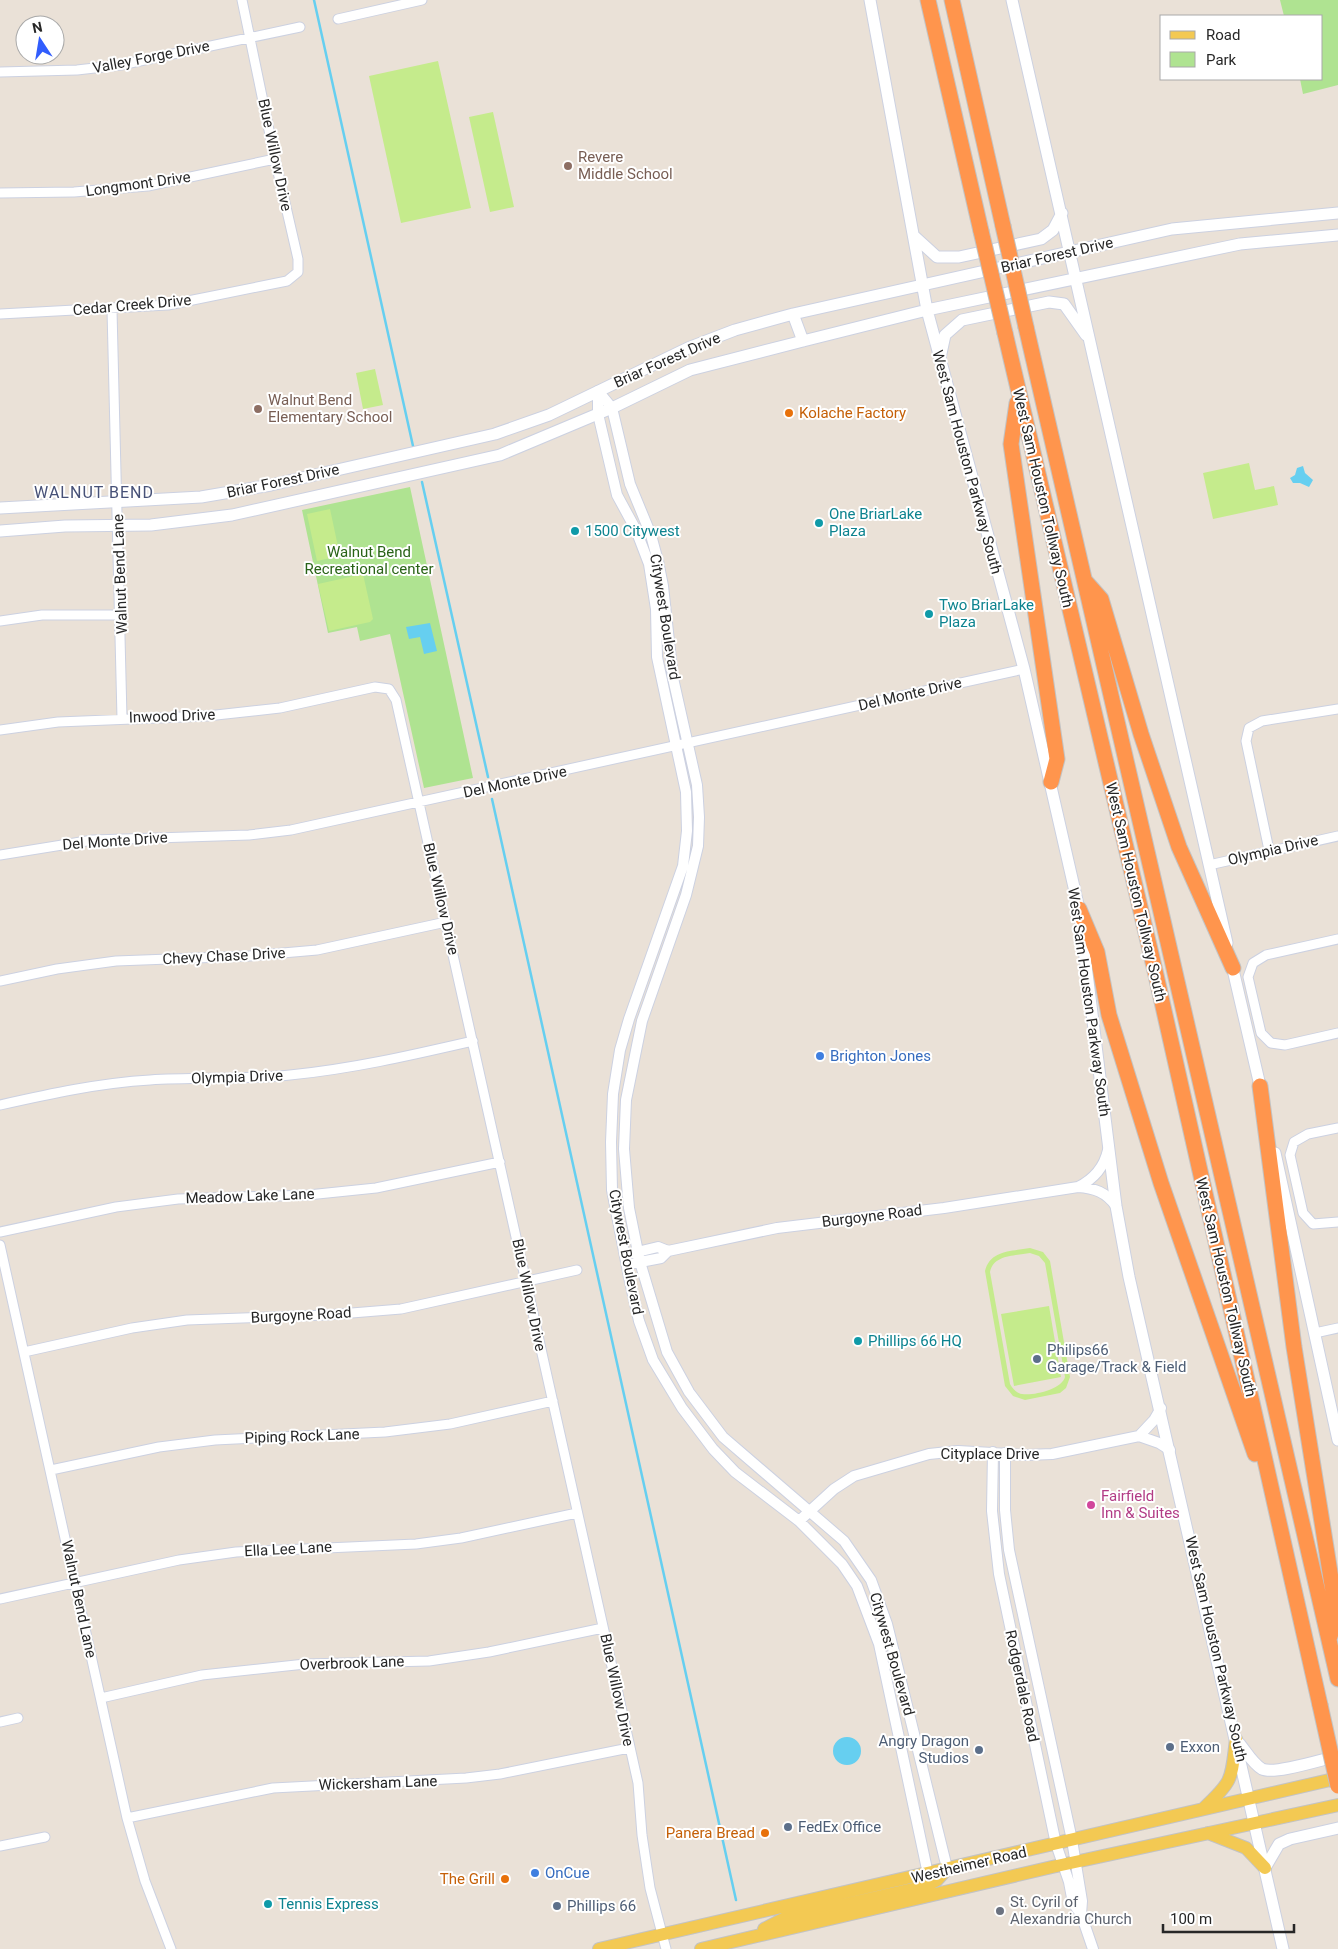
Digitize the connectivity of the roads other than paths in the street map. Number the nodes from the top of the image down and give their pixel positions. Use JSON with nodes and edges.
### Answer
{"nodes":[{"id":1,"x":242,"y":0,"type":"edge"},
{"id":2,"x":422,"y":0,"type":"edge"},
{"id":3,"x":870,"y":0,"type":"edge"},
{"id":4,"x":928,"y":0,"type":"edge"},
{"id":5,"x":952,"y":0,"type":"edge"},
{"id":6,"x":1012,"y":0,"type":"edge"},
{"id":7,"x":338,"y":19,"type":"dead end"},
{"id":8,"x":300,"y":27,"type":"dead end"},
{"id":9,"x":250,"y":37,"type":"junction"},
{"id":10,"x":0,"y":72,"type":"edge"},
{"id":11,"x":275,"y":159,"type":"junction"},
{"id":12,"x":0,"y":193,"type":"edge"},
{"id":13,"x":1062,"y":213,"type":"junction"},
{"id":14,"x":1338,"y":213,"type":"edge"},
{"id":15,"x":1338,"y":235,"type":"edge"},
{"id":16,"x":914,"y":236,"type":"junction"},
{"id":17,"x":1070,"y":252,"type":"junction"},
{"id":18,"x":1076,"y":280,"type":"junction"},
{"id":19,"x":921,"y":285,"type":"junction"},
{"id":20,"x":264,"y":286,"type":"joint"},
{"id":21,"x":112,"y":310,"type":"junction"},
{"id":22,"x":927,"y":310,"type":"junction"},
{"id":23,"x":0,"y":314,"type":"edge"},
{"id":24,"x":793,"y":314,"type":"junction"},
{"id":25,"x":1089,"y":339,"type":"junction"},
{"id":26,"x":803,"y":341,"type":"junction"},
{"id":27,"x":939,"y":360,"type":"junction"},
{"id":28,"x":598,"y":391,"type":"junction"},
{"id":29,"x":1018,"y":394,"type":"junction"},
{"id":30,"x":612,"y":408,"type":"junction"},
{"id":31,"x":598,"y":414,"type":"junction"},
{"id":32,"x":495,"y":434,"type":"junction"},
{"id":33,"x":500,"y":454,"type":"junction"},
{"id":34,"x":370,"y":463,"type":"junction"},
{"id":35,"x":375,"y":483,"type":"junction"},
{"id":36,"x":118,"y":502,"type":"junction"},
{"id":37,"x":0,"y":508,"type":"edge"},
{"id":38,"x":118,"y":525,"type":"junction"},
{"id":39,"x":0,"y":531,"type":"edge"},
{"id":40,"x":1084,"y":580,"type":"junction"},
{"id":41,"x":121,"y":615,"type":"junction"},
{"id":42,"x":0,"y":621,"type":"edge"},
{"id":43,"x":1024,"y":669,"type":"junction"},
{"id":44,"x":342,"y":694,"type":"joint"},
{"id":45,"x":1338,"y":709,"type":"edge"},
{"id":46,"x":122,"y":718,"type":"junction"},
{"id":47,"x":0,"y":730,"type":"edge"},
{"id":48,"x":688,"y":744,"type":"junction"},
{"id":49,"x":675,"y":747,"type":"junction"},
{"id":50,"x":1051,"y":782,"type":"junction"},
{"id":51,"x":419,"y":804,"type":"junction"},
{"id":52,"x":1338,"y":836,"type":"edge"},
{"id":53,"x":1269,"y":850,"type":"junction"},
{"id":54,"x":0,"y":855,"type":"edge"},
{"id":55,"x":1209,"y":865,"type":"junction"},
{"id":56,"x":1079,"y":909,"type":"junction"},
{"id":57,"x":446,"y":922,"type":"junction"},
{"id":58,"x":1338,"y":939,"type":"edge"},
{"id":59,"x":1233,"y":968,"type":"junction"},
{"id":60,"x":0,"y":981,"type":"edge"},
{"id":61,"x":1338,"y":1033,"type":"edge"},
{"id":62,"x":473,"y":1041,"type":"junction"},
{"id":63,"x":1260,"y":1086,"type":"junction"},
{"id":64,"x":0,"y":1105,"type":"edge"},
{"id":65,"x":1338,"y":1128,"type":"edge"},
{"id":66,"x":1108,"y":1139,"type":"junction"},
{"id":67,"x":500,"y":1162,"type":"junction"},
{"id":68,"x":1078,"y":1187,"type":"junction"},
{"id":69,"x":1116,"y":1206,"type":"junction"},
{"id":70,"x":1338,"y":1222,"type":"edge"},
{"id":71,"x":0,"y":1232,"type":"edge"},
{"id":72,"x":0,"y":1245,"type":"edge"},
{"id":73,"x":625,"y":1254,"type":"junction"},
{"id":74,"x":639,"y":1257,"type":"junction"},
{"id":75,"x":627,"y":1266,"type":"junction"},
{"id":76,"x":577,"y":1270,"type":"dead end"},
{"id":77,"x":526,"y":1282,"type":"junction"},
{"id":78,"x":1338,"y":1328,"type":"edge"},
{"id":79,"x":1315,"y":1333,"type":"junction"},
{"id":80,"x":24,"y":1352,"type":"junction"},
{"id":81,"x":553,"y":1401,"type":"junction"},
{"id":82,"x":1160,"y":1408,"type":"junction"},
{"id":83,"x":1139,"y":1436,"type":"junction"},
{"id":84,"x":1338,"y":1440,"type":"edge"},
{"id":85,"x":1170,"y":1450,"type":"junction"},
{"id":86,"x":993,"y":1452,"type":"junction"},
{"id":87,"x":1005,"y":1453,"type":"junction"},
{"id":88,"x":51,"y":1470,"type":"junction"},
{"id":89,"x":810,"y":1509,"type":"junction"},
{"id":90,"x":577,"y":1513,"type":"junction"},
{"id":91,"x":1278,"y":1520,"type":"junction"},
{"id":92,"x":799,"y":1521,"type":"junction"},
{"id":93,"x":76,"y":1583,"type":"junction"},
{"id":94,"x":1017,"y":1592,"type":"junction"},
{"id":95,"x":1003,"y":1596,"type":"junction"},
{"id":96,"x":0,"y":1599,"type":"edge"},
{"id":97,"x":603,"y":1628,"type":"junction"},
{"id":98,"x":1329,"y":1639,"type":"junction"},
{"id":99,"x":1338,"y":1679,"type":"edge"},
{"id":100,"x":101,"y":1698,"type":"junction"},
{"id":101,"x":1044,"y":1709,"type":"junction"},
{"id":102,"x":1029,"y":1712,"type":"junction"},
{"id":103,"x":18,"y":1718,"type":"dead end"},
{"id":104,"x":0,"y":1722,"type":"edge"},
{"id":105,"x":1236,"y":1739,"type":"junction"},
{"id":106,"x":629,"y":1748,"type":"junction"},
{"id":107,"x":1338,"y":1756,"type":"edge"},
{"id":108,"x":1338,"y":1778,"type":"edge"},
{"id":109,"x":1338,"y":1786,"type":"edge"},
{"id":110,"x":1250,"y":1798,"type":"junction"},
{"id":111,"x":1338,"y":1805,"type":"edge"},
{"id":112,"x":1203,"y":1809,"type":"junction"},
{"id":113,"x":127,"y":1818,"type":"junction"},
{"id":114,"x":1255,"y":1823,"type":"junction"},
{"id":115,"x":1338,"y":1828,"type":"edge"},
{"id":116,"x":1208,"y":1833,"type":"junction"},
{"id":117,"x":45,"y":1837,"type":"dead end"},
{"id":118,"x":1072,"y":1840,"type":"junction"},
{"id":119,"x":1056,"y":1844,"type":"junction"},
{"id":120,"x":0,"y":1846,"type":"edge"},
{"id":121,"x":1070,"y":1863,"type":"junction"},
{"id":122,"x":947,"y":1868,"type":"junction"},
{"id":123,"x":1265,"y":1868,"type":"junction"},
{"id":124,"x":928,"y":1874,"type":"junction"},
{"id":125,"x":662,"y":1934,"type":"junction"},
{"id":126,"x":743,"y":1939,"type":"junction"},
{"id":127,"x":171,"y":1949,"type":"edge"},
{"id":128,"x":599,"y":1949,"type":"edge"},
{"id":129,"x":666,"y":1949,"type":"edge"},
{"id":130,"x":700,"y":1949,"type":"edge"},
{"id":131,"x":1092,"y":1949,"type":"edge"},
{"id":132,"x":1283,"y":1949,"type":"edge"}],
"edges":[{"from":1,"to":9,"type":"street","name":"Blue Willow Drive"},
{"from":2,"to":7,"type":"street"},
{"from":3,"to":16,"type":"main road","name":"West Sam Houston Parkway South"},
{"from":4,"to":29,"type":"highway","name":"West Sam Houston Tollway South","bridge":true},
{"from":5,"to":40,"type":"highway","name":"West Sam Houston Tollway South","bridge":true},
{"from":6,"to":13,"type":"main road"},
{"from":8,"to":9,"type":"street","name":"Valley Forge Drive"},
{"from":9,"to":10,"type":"street","name":"Valley Forge Drive"},
{"from":9,"to":11,"type":"street","name":"Blue Willow Drive"},
{"from":11,"to":12,"type":"street","name":"Longmont Drive"},
{"from":11,"to":20,"type":"street","name":"Blue Willow Drive"},
{"from":13,"to":16,"type":"main road"},
{"from":13,"to":17,"type":"main road"},
{"from":14,"to":17,"type":"main road","name":"Briar Forest Drive"},
{"from":15,"to":18,"type":"main road","name":"Briar Forest Drive"},
{"from":16,"to":19,"type":"main road","name":"West Sam Houston Parkway South"},
{"from":17,"to":18,"type":"main road"},
{"from":17,"to":19,"type":"main road","name":"Briar Forest Drive"},
{"from":18,"to":22,"type":"main road","name":"Briar Forest Drive"},
{"from":18,"to":25,"type":"main road"},
{"from":19,"to":22,"type":"main road","name":"West Sam Houston Parkway South"},
{"from":19,"to":24,"type":"main road","name":"Briar Forest Drive"},
{"from":20,"to":21,"type":"street","name":"Cedar Creek Drive"},
{"from":21,"to":23,"type":"street","name":"Cedar Creek Drive"},
{"from":21,"to":36,"type":"street","name":"Walnut Bend Lane"},
{"from":22,"to":26,"type":"main road","name":"Briar Forest Drive"},
{"from":22,"to":27,"type":"main road","name":"West Sam Houston Parkway South"},
{"from":24,"to":26,"type":"main road"},
{"from":24,"to":28,"type":"main road","name":"Briar Forest Drive"},
{"from":25,"to":27,"type":"main road"},
{"from":25,"to":55,"type":"main road"},
{"from":26,"to":30,"type":"main road","name":"Briar Forest Drive"},
{"from":27,"to":43,"type":"main road","name":"West Sam Houston Parkway South"},
{"from":28,"to":30,"type":"street","name":"Citywest Boulevard"},
{"from":28,"to":31,"type":"street","name":"Citywest Boulevard"},
{"from":28,"to":32,"type":"main road","name":"Briar Forest Drive"},
{"from":29,"to":50,"type":"highway"},
{"from":29,"to":91,"type":"highway","name":"West Sam Houston Tollway South"},
{"from":30,"to":31,"type":"main road","name":"Briar Forest Drive"},
{"from":30,"to":48,"type":"street","name":"Citywest Boulevard"},
{"from":31,"to":33,"type":"main road","name":"Briar Forest Drive"},
{"from":31,"to":49,"type":"street","name":"Citywest Boulevard"},
{"from":32,"to":33,"type":"main road"},
{"from":32,"to":34,"type":"main road","name":"Briar Forest Drive"},
{"from":33,"to":35,"type":"main road","name":"Briar Forest Drive"},
{"from":34,"to":35,"type":"main road"},
{"from":34,"to":36,"type":"main road","name":"Briar Forest Drive"},
{"from":35,"to":38,"type":"main road","name":"Briar Forest Drive"},
{"from":36,"to":37,"type":"main road","name":"Briar Forest Drive"},
{"from":36,"to":38,"type":"street","name":"Walnut Bend Lane"},
{"from":38,"to":39,"type":"main road","name":"Briar Forest Drive"},
{"from":38,"to":41,"type":"street","name":"Walnut Bend Lane"},
{"from":40,"to":59,"type":"highway"},
{"from":40,"to":98,"type":"highway","name":"West Sam Houston Tollway South"},
{"from":41,"to":42,"type":"street"},
{"from":41,"to":46,"type":"street","name":"Walnut Bend Lane"},
{"from":43,"to":48,"type":"street","name":"Del Monte Drive"},
{"from":43,"to":50,"type":"main road","name":"West Sam Houston Parkway South"},
{"from":44,"to":46,"type":"street","name":"Inwood Drive"},
{"from":44,"to":51,"type":"street","name":"Blue Willow Drive"},
{"from":45,"to":53,"type":"street"},
{"from":46,"to":47,"type":"street","name":"Inwood Drive"},
{"from":48,"to":49,"type":"street","name":"Del Monte Drive"},
{"from":48,"to":74,"type":"street","name":"Citywest Boulevard"},
{"from":49,"to":51,"type":"street","name":"Del Monte Drive"},
{"from":49,"to":73,"type":"street","name":"Citywest Boulevard"},
{"from":50,"to":56,"type":"main road","name":"West Sam Houston Parkway South"},
{"from":51,"to":54,"type":"street","name":"Del Monte Drive"},
{"from":51,"to":57,"type":"street","name":"Blue Willow Drive"},
{"from":52,"to":53,"type":"street","name":"Olympia Drive"},
{"from":53,"to":55,"type":"street","name":"Olympia Drive"},
{"from":55,"to":59,"type":"main road"},
{"from":56,"to":66,"type":"main road","name":"West Sam Houston Parkway South"},
{"from":56,"to":91,"type":"highway"},
{"from":57,"to":60,"type":"street","name":"Chevy Chase Drive"},
{"from":57,"to":62,"type":"street","name":"Blue Willow Drive"},
{"from":58,"to":61,"type":"street"},
{"from":59,"to":63,"type":"main road"},
{"from":62,"to":64,"type":"street","name":"Olympia Drive"},
{"from":62,"to":67,"type":"street","name":"Blue Willow Drive"},
{"from":63,"to":79,"type":"main road"},
{"from":63,"to":98,"type":"highway"},
{"from":65,"to":70,"type":"street"},
{"from":66,"to":68,"type":"street","name":"Burgoyne Road"},
{"from":66,"to":69,"type":"main road","name":"West Sam Houston Parkway South"},
{"from":67,"to":71,"type":"street","name":"Meadow Lake Lane"},
{"from":67,"to":77,"type":"street","name":"Blue Willow Drive"},
{"from":68,"to":69,"type":"street","name":"Burgoyne Road"},
{"from":68,"to":74,"type":"street","name":"Burgoyne Road"},
{"from":69,"to":82,"type":"main road","name":"West Sam Houston Parkway South"},
{"from":72,"to":80,"type":"street","name":"Walnut Bend Lane"},
{"from":73,"to":74,"type":"street","name":"Burgoyne Road"},
{"from":73,"to":75,"type":"street","name":"Citywest Boulevard"},
{"from":74,"to":75,"type":"street","name":"Burgoyne Road"},
{"from":74,"to":89,"type":"street","name":"Citywest Boulevard"},
{"from":75,"to":92,"type":"street","name":"Citywest Boulevard"},
{"from":76,"to":77,"type":"street","name":"Burgoyne Road"},
{"from":77,"to":80,"type":"street","name":"Burgoyne Road"},
{"from":77,"to":81,"type":"street","name":"Blue Willow Drive"},
{"from":78,"to":79,"type":"street"},
{"from":79,"to":84,"type":"main road"},
{"from":80,"to":88,"type":"street","name":"Walnut Bend Lane"},
{"from":81,"to":88,"type":"street","name":"Piping Rock Lane"},
{"from":81,"to":90,"type":"street","name":"Blue Willow Drive"},
{"from":82,"to":83,"type":"street"},
{"from":82,"to":85,"type":"main road","name":"West Sam Houston Parkway South"},
{"from":83,"to":85,"type":"street"},
{"from":83,"to":87,"type":"street","name":"Cityplace Drive"},
{"from":85,"to":105,"type":"main road","name":"West Sam Houston Parkway South"},
{"from":86,"to":87,"type":"street","name":"Cityplace Drive"},
{"from":86,"to":89,"type":"street","name":"Cityplace Drive"},
{"from":86,"to":95,"type":"street","name":"Rodgerdale Road"},
{"from":87,"to":94,"type":"street","name":"Rodgerdale Road"},
{"from":88,"to":93,"type":"street","name":"Walnut Bend Lane"},
{"from":89,"to":92,"type":"street","name":"Cityplace Drive"},
{"from":89,"to":122,"type":"street","name":"Citywest Boulevard"},
{"from":90,"to":93,"type":"street","name":"Ella Lee Lane"},
{"from":90,"to":97,"type":"street","name":"Blue Willow Drive"},
{"from":91,"to":109,"type":"highway","name":"West Sam Houston Tollway South","bridge":true},
{"from":92,"to":124,"type":"street","name":"Citywest Boulevard"},
{"from":93,"to":96,"type":"street","name":"Ella Lee Lane"},
{"from":93,"to":100,"type":"street","name":"Walnut Bend Lane"},
{"from":94,"to":95,"type":"street"},
{"from":94,"to":101,"type":"street","name":"Rodgerdale Road"},
{"from":95,"to":102,"type":"street","name":"Rodgerdale Road"},
{"from":97,"to":100,"type":"street","name":"Overbrook Lane"},
{"from":97,"to":106,"type":"street","name":"Blue Willow Drive"},
{"from":98,"to":99,"type":"highway","name":"West Sam Houston Tollway South"},
{"from":100,"to":113,"type":"street","name":"Walnut Bend Lane"},
{"from":101,"to":102,"type":"street"},
{"from":101,"to":118,"type":"street","name":"Rodgerdale Road"},
{"from":102,"to":119,"type":"street","name":"Rodgerdale Road"},
{"from":103,"to":104,"type":"street"},
{"from":105,"to":107,"type":"main road"},
{"from":105,"to":110,"type":"main road","name":"West Sam Houston Parkway South"},
{"from":105,"to":112,"type":"main road"},
{"from":106,"to":113,"type":"street","name":"Wickersham Lane"},
{"from":106,"to":125,"type":"street","name":"Blue Willow Drive"},
{"from":108,"to":110,"type":"main road","name":"Westheimer Road"},
{"from":110,"to":112,"type":"main road","name":"Westheimer Road"},
{"from":110,"to":114,"type":"main road","name":"West Sam Houston Parkway South"},
{"from":111,"to":114,"type":"main road","name":"Westheimer Road"},
{"from":112,"to":118,"type":"main road","name":"Westheimer Road"},
{"from":113,"to":127,"type":"street","name":"Walnut Bend Lane"},
{"from":114,"to":116,"type":"main road","name":"Westheimer Road"},
{"from":114,"to":123,"type":"main road","name":"West Sam Houston Parkway South"},
{"from":115,"to":123,"type":"main road"},
{"from":116,"to":121,"type":"main road","name":"Westheimer Road"},
{"from":116,"to":123,"type":"main road"},
{"from":117,"to":120,"type":"street"},
{"from":118,"to":119,"type":"main road","name":"Westheimer Road"},
{"from":118,"to":121,"type":"street","name":"Rodgerdale Road"},
{"from":119,"to":121,"type":"street","name":"Rodgerdale Road"},
{"from":119,"to":122,"type":"main road","name":"Westheimer Road"},
{"from":121,"to":126,"type":"main road","name":"Westheimer Road"},
{"from":121,"to":131,"type":"street","name":"Rodgerdale Road"},
{"from":122,"to":124,"type":"main road","name":"Westheimer Road"},
{"from":122,"to":126,"type":"main road"},
{"from":123,"to":132,"type":"main road","name":"West Sam Houston Parkway South"},
{"from":124,"to":125,"type":"main road","name":"Westheimer Road"},
{"from":125,"to":128,"type":"main road","name":"Westheimer Road"},
{"from":125,"to":129,"type":"street","name":"Blue Willow Drive"},
{"from":126,"to":130,"type":"main road","name":"Westheimer Road"}]}
